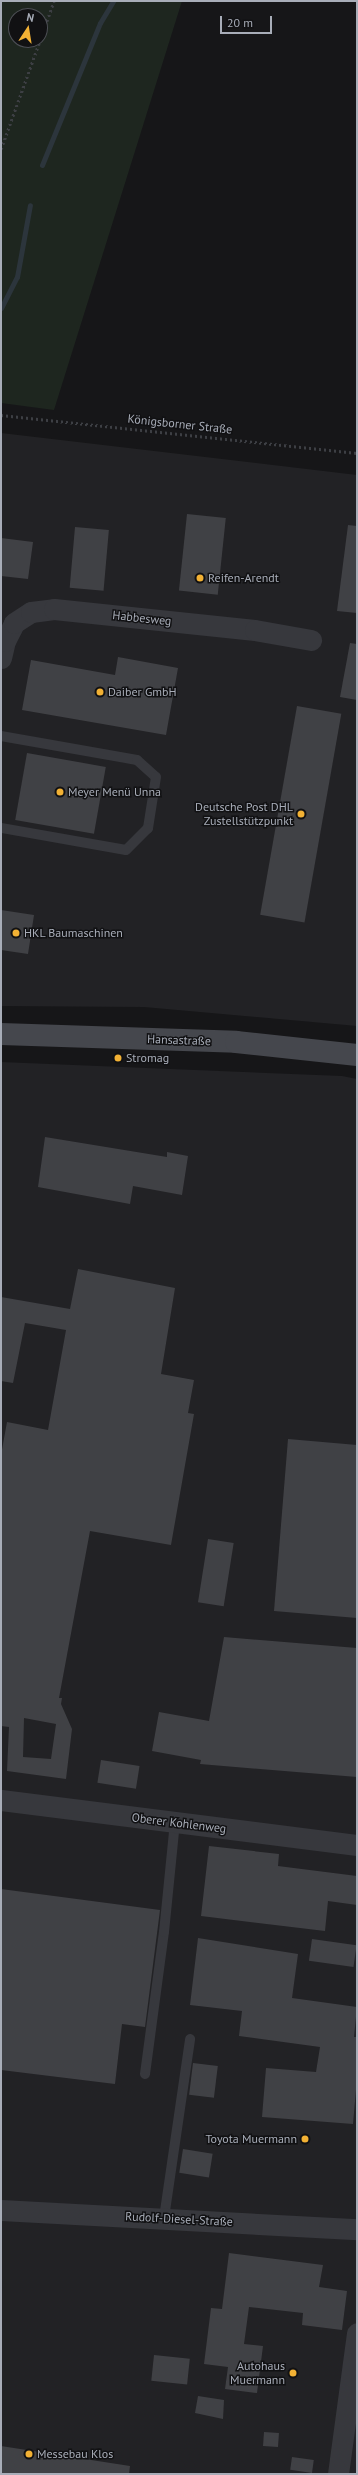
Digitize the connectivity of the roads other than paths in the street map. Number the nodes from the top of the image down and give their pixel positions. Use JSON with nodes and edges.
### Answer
{"nodes":[{"id":1,"x":311,"y":640,"type":"dead end"},
{"id":2,"x":1,"y":658,"type":"edge"},
{"id":3,"x":1,"y":736,"type":"edge"},
{"id":4,"x":1,"y":828,"type":"edge"},
{"id":5,"x":1,"y":1034,"type":"edge"},
{"id":6,"x":357,"y":1055,"type":"edge"},
{"id":7,"x":1,"y":1800,"type":"edge"},
{"id":8,"x":175,"y":1822,"type":"junction"},
{"id":9,"x":357,"y":1845,"type":"edge"},
{"id":10,"x":190,"y":2039,"type":"dead end"},
{"id":11,"x":145,"y":2074,"type":"dead end"},
{"id":12,"x":1,"y":2210,"type":"edge"},
{"id":13,"x":164,"y":2218,"type":"junction"},
{"id":14,"x":357,"y":2229,"type":"edge"},
{"id":15,"x":357,"y":2333,"type":"edge"},
{"id":16,"x":338,"y":2474,"type":"edge"}],
"edges":[{"from":1,"to":2,"type":"street","name":"Habbesweg"},
{"from":3,"to":4,"type":"lane"},
{"from":5,"to":6,"type":"main road","name":"Hansastraße"},
{"from":7,"to":8,"type":"street","name":"Oberer Kohlenweg"},
{"from":8,"to":9,"type":"street","name":"Oberer Kohlenweg"},
{"from":8,"to":11,"type":"lane"},
{"from":10,"to":13,"type":"lane"},
{"from":12,"to":13,"type":"street","name":"Rudolf-Diesel-Straße"},
{"from":13,"to":14,"type":"street","name":"Rudolf-Diesel-Straße"},
{"from":15,"to":16,"type":"street"}]}
